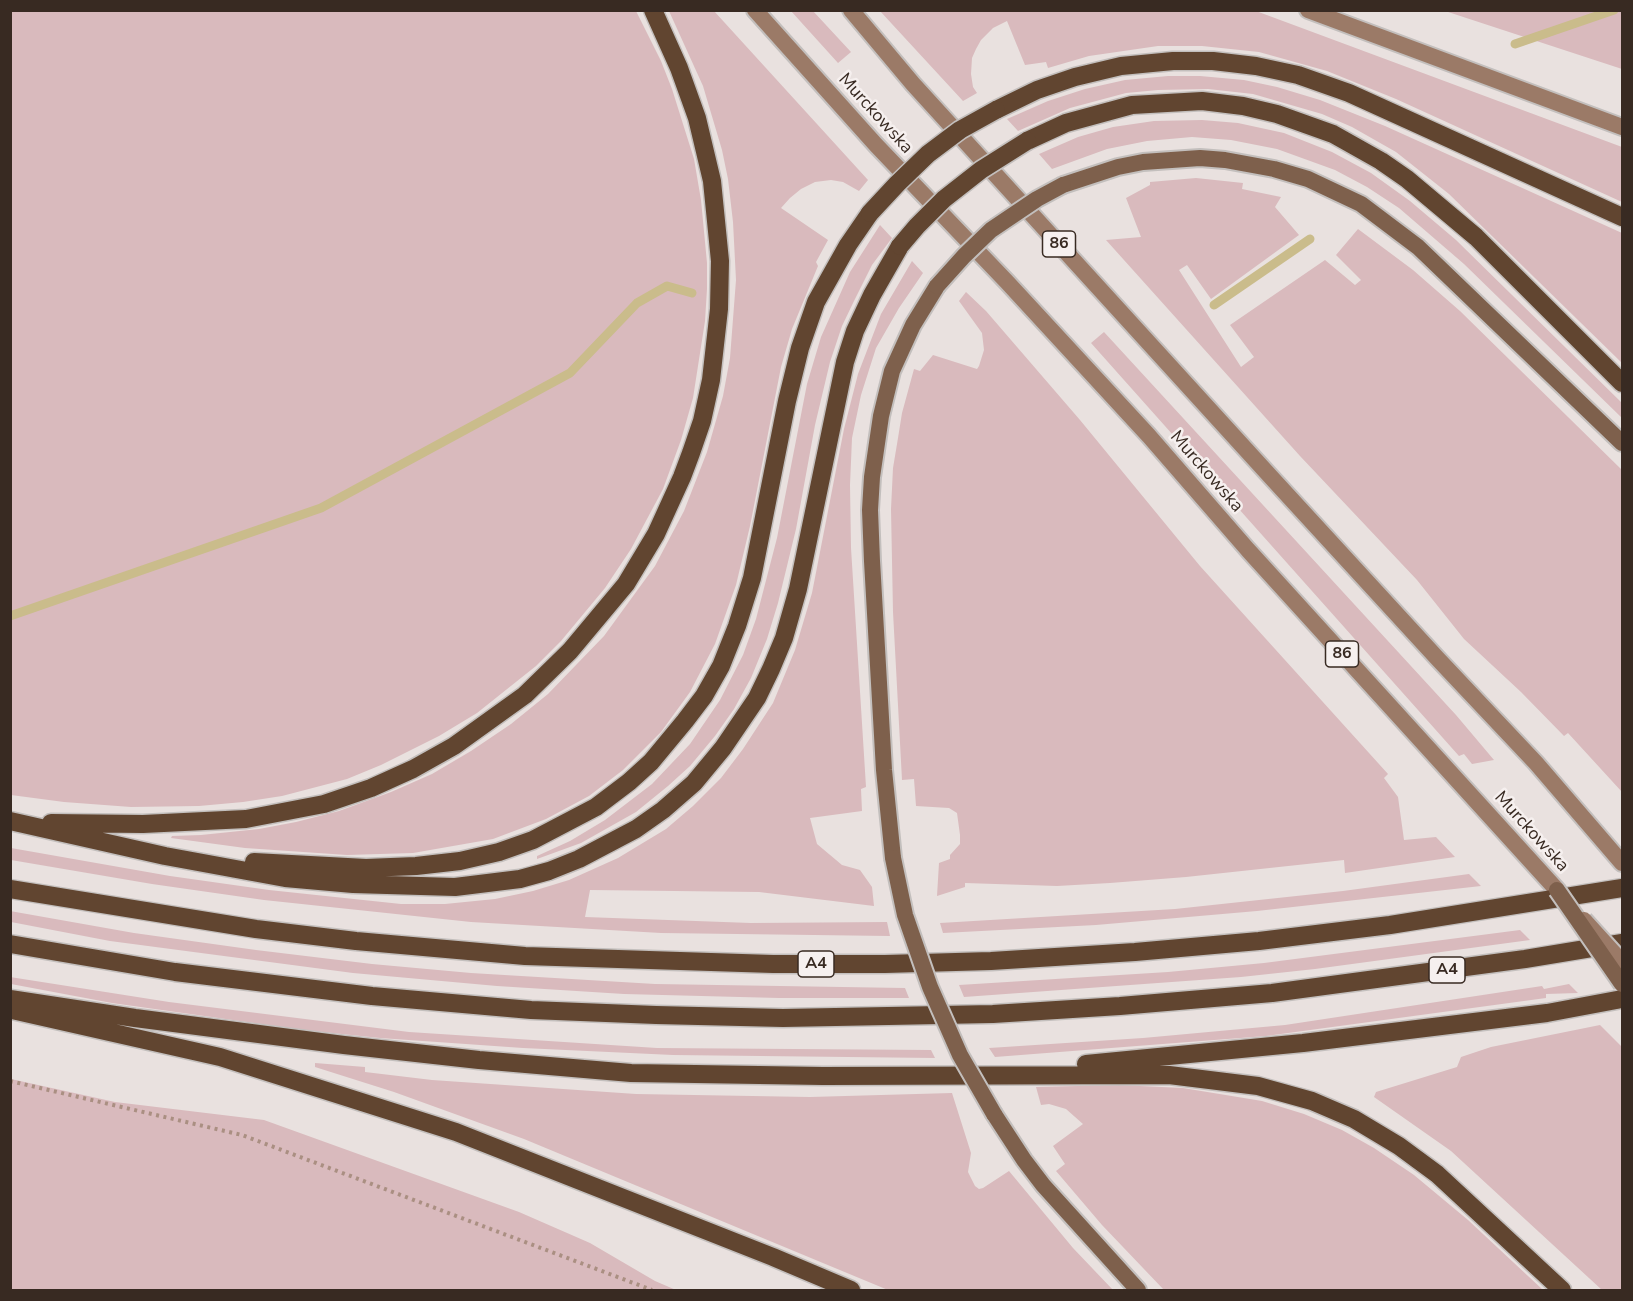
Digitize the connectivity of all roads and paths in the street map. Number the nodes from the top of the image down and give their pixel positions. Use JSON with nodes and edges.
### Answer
{"nodes":[{"id":1,"x":653,"y":10,"type":"edge"},
{"id":2,"x":755,"y":10,"type":"edge"},
{"id":3,"x":851,"y":10,"type":"edge"},
{"id":4,"x":1308,"y":10,"type":"edge"},
{"id":5,"x":1623,"y":127,"type":"edge"},
{"id":6,"x":1623,"y":217,"type":"edge"},
{"id":7,"x":1623,"y":383,"type":"edge"},
{"id":8,"x":1623,"y":442,"type":"edge"},
{"id":9,"x":12,"y":822,"type":"edge"},
{"id":10,"x":165,"y":856,"type":"junction"},
{"id":11,"x":1623,"y":863,"type":"edge"},
{"id":12,"x":1623,"y":888,"type":"edge"},
{"id":13,"x":10,"y":889,"type":"edge"},
{"id":14,"x":1557,"y":890,"type":"junction"},
{"id":15,"x":1623,"y":943,"type":"edge"},
{"id":16,"x":10,"y":944,"type":"edge"},
{"id":17,"x":1623,"y":962,"type":"edge"},
{"id":18,"x":1623,"y":984,"type":"edge"},
{"id":19,"x":10,"y":999,"type":"edge"},
{"id":20,"x":1623,"y":999,"type":"edge"},
{"id":21,"x":10,"y":1010,"type":"edge"},
{"id":22,"x":991,"y":1074,"type":"junction"},
{"id":23,"x":10,"y":1082,"type":"edge"},
{"id":24,"x":652,"y":1290,"type":"edge"},
{"id":25,"x":851,"y":1290,"type":"edge"},
{"id":26,"x":1138,"y":1290,"type":"edge"},
{"id":27,"x":1562,"y":1290,"type":"edge"}],
"edges":[{"from":1,"to":9,"type":"highway"},
{"from":2,"to":14,"type":"main road","name":"Murckowska","number":"86"},
{"from":3,"to":11,"type":"main road","number":"86"},
{"from":4,"to":5,"type":"main road"},
{"from":6,"to":10,"type":"highway","bridge":true},
{"from":7,"to":10,"type":"highway","bridge":true},
{"from":8,"to":26,"type":"highway","bridge":true},
{"from":9,"to":10,"type":"highway"},
{"from":12,"to":13,"type":"highway","number":"A4"},
{"from":14,"to":17,"type":"main road","name":"Murckowska","number":"86","bridge":true},
{"from":14,"to":18,"type":"highway","bridge":true},
{"from":15,"to":16,"type":"highway","number":"A4"},
{"from":19,"to":22,"type":"highway"},
{"from":20,"to":22,"type":"highway"},
{"from":21,"to":25,"type":"highway"},
{"from":22,"to":27,"type":"highway"},
{"from":23,"to":24,"type":"path"}]}
